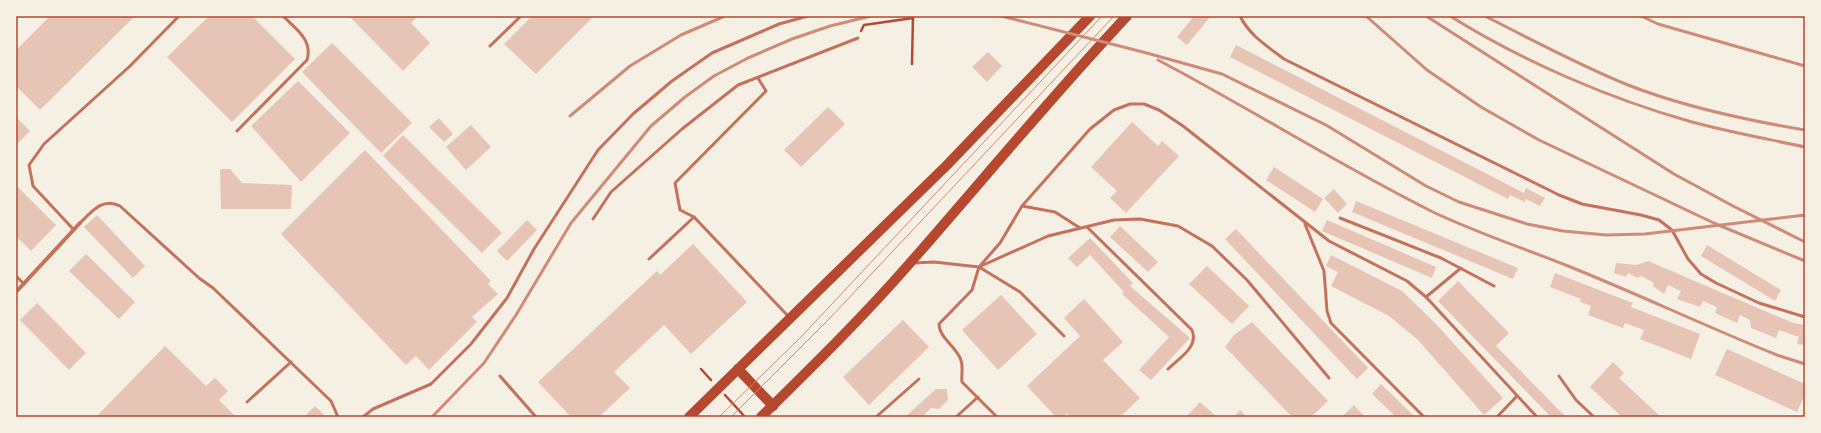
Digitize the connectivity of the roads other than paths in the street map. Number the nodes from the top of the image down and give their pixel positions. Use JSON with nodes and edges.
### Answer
{"nodes":[{"id":1,"x":179,"y":16,"type":"edge"},
{"id":2,"x":283,"y":16,"type":"edge"},
{"id":3,"x":521,"y":16,"type":"edge"},
{"id":4,"x":808,"y":16,"type":"edge"},
{"id":5,"x":1090,"y":16,"type":"edge"},
{"id":6,"x":1240,"y":16,"type":"edge"},
{"id":7,"x":1125,"y":18,"type":"edge"},
{"id":8,"x":858,"y":38,"type":"road end"},
{"id":9,"x":490,"y":46,"type":"dead end"},
{"id":10,"x":758,"y":78,"type":"junction"},
{"id":11,"x":237,"y":131,"type":"dead end"},
{"id":12,"x":1022,"y":206,"type":"junction"},
{"id":13,"x":694,"y":217,"type":"junction"},
{"id":14,"x":1340,"y":218,"type":"dead end"},
{"id":15,"x":593,"y":219,"type":"dead end"},
{"id":16,"x":1304,"y":222,"type":"junction"},
{"id":17,"x":80,"y":223,"type":"joint"},
{"id":18,"x":1087,"y":227,"type":"junction"},
{"id":19,"x":1080,"y":228,"type":"junction"},
{"id":20,"x":74,"y":230,"type":"junction"},
{"id":21,"x":649,"y":259,"type":"dead end"},
{"id":22,"x":910,"y":263,"type":"junction"},
{"id":23,"x":979,"y":267,"type":"junction"},
{"id":24,"x":1461,"y":268,"type":"junction"},
{"id":25,"x":16,"y":276,"type":"edge"},
{"id":26,"x":24,"y":284,"type":"junction"},
{"id":27,"x":1494,"y":286,"type":"dead end"},
{"id":28,"x":16,"y":292,"type":"edge"},
{"id":29,"x":1426,"y":297,"type":"junction"},
{"id":30,"x":1805,"y":317,"type":"edge"},
{"id":31,"x":790,"y":318,"type":"junction"},
{"id":32,"x":1064,"y":336,"type":"dead end"},
{"id":33,"x":291,"y":362,"type":"junction"},
{"id":34,"x":738,"y":369,"type":"junction"},
{"id":35,"x":1168,"y":369,"type":"dead end"},
{"id":36,"x":500,"y":376,"type":"dead end"},
{"id":37,"x":1560,"y":376,"type":"dead end"},
{"id":38,"x":1329,"y":378,"type":"dead end"},
{"id":39,"x":919,"y":379,"type":"dead end"},
{"id":40,"x":1517,"y":396,"type":"junction"},
{"id":41,"x":978,"y":397,"type":"junction"},
{"id":42,"x":247,"y":402,"type":"dead end"},
{"id":43,"x":773,"y":406,"type":"junction"},
{"id":44,"x":338,"y":417,"type":"edge"},
{"id":45,"x":363,"y":417,"type":"edge"},
{"id":46,"x":536,"y":417,"type":"edge"},
{"id":47,"x":689,"y":417,"type":"edge"},
{"id":48,"x":761,"y":417,"type":"edge"},
{"id":49,"x":876,"y":417,"type":"edge"},
{"id":50,"x":956,"y":417,"type":"edge"},
{"id":51,"x":997,"y":417,"type":"edge"},
{"id":52,"x":1424,"y":417,"type":"edge"},
{"id":53,"x":1497,"y":417,"type":"edge"},
{"id":54,"x":1537,"y":417,"type":"edge"},
{"id":55,"x":1594,"y":417,"type":"edge"}],
"edges":[{"from":1,"to":20,"type":"lane"},
{"from":2,"to":11,"type":"lane"},
{"from":3,"to":9,"type":"lane"},
{"from":4,"to":45,"type":"lane"},
{"from":5,"to":31,"type":"main road"},
{"from":6,"to":30,"type":"lane"},
{"from":7,"to":22,"type":"main road"},
{"from":8,"to":10,"type":"lane"},
{"from":10,"to":13,"type":"lane"},
{"from":10,"to":15,"type":"lane"},
{"from":12,"to":16,"type":"lane"},
{"from":12,"to":19,"type":"lane"},
{"from":12,"to":23,"type":"lane"},
{"from":13,"to":21,"type":"lane"},
{"from":13,"to":31,"type":"lane"},
{"from":14,"to":24,"type":"lane"},
{"from":16,"to":29,"type":"lane"},
{"from":16,"to":52,"type":"lane"},
{"from":17,"to":20,"type":"street"},
{"from":17,"to":33,"type":"lane"},
{"from":18,"to":19,"type":"lane"},
{"from":18,"to":35,"type":"lane"},
{"from":18,"to":38,"type":"lane"},
{"from":19,"to":23,"type":"lane"},
{"from":20,"to":26,"type":"street"},
{"from":22,"to":23,"type":"lane"},
{"from":22,"to":43,"type":"main road"},
{"from":23,"to":32,"type":"lane"},
{"from":23,"to":41,"type":"lane"},
{"from":24,"to":27,"type":"lane"},
{"from":24,"to":29,"type":"lane"},
{"from":25,"to":26,"type":"lane"},
{"from":26,"to":28,"type":"street"},
{"from":29,"to":40,"type":"lane"},
{"from":31,"to":34,"type":"main road"},
{"from":33,"to":42,"type":"lane"},
{"from":33,"to":44,"type":"lane"},
{"from":34,"to":43,"type":"main road"},
{"from":34,"to":47,"type":"main road"},
{"from":36,"to":46,"type":"lane"},
{"from":37,"to":55,"type":"lane"},
{"from":39,"to":49,"type":"lane"},
{"from":40,"to":53,"type":"lane"},
{"from":40,"to":54,"type":"lane"},
{"from":41,"to":50,"type":"lane"},
{"from":41,"to":51,"type":"lane"},
{"from":43,"to":48,"type":"main road"}]}
